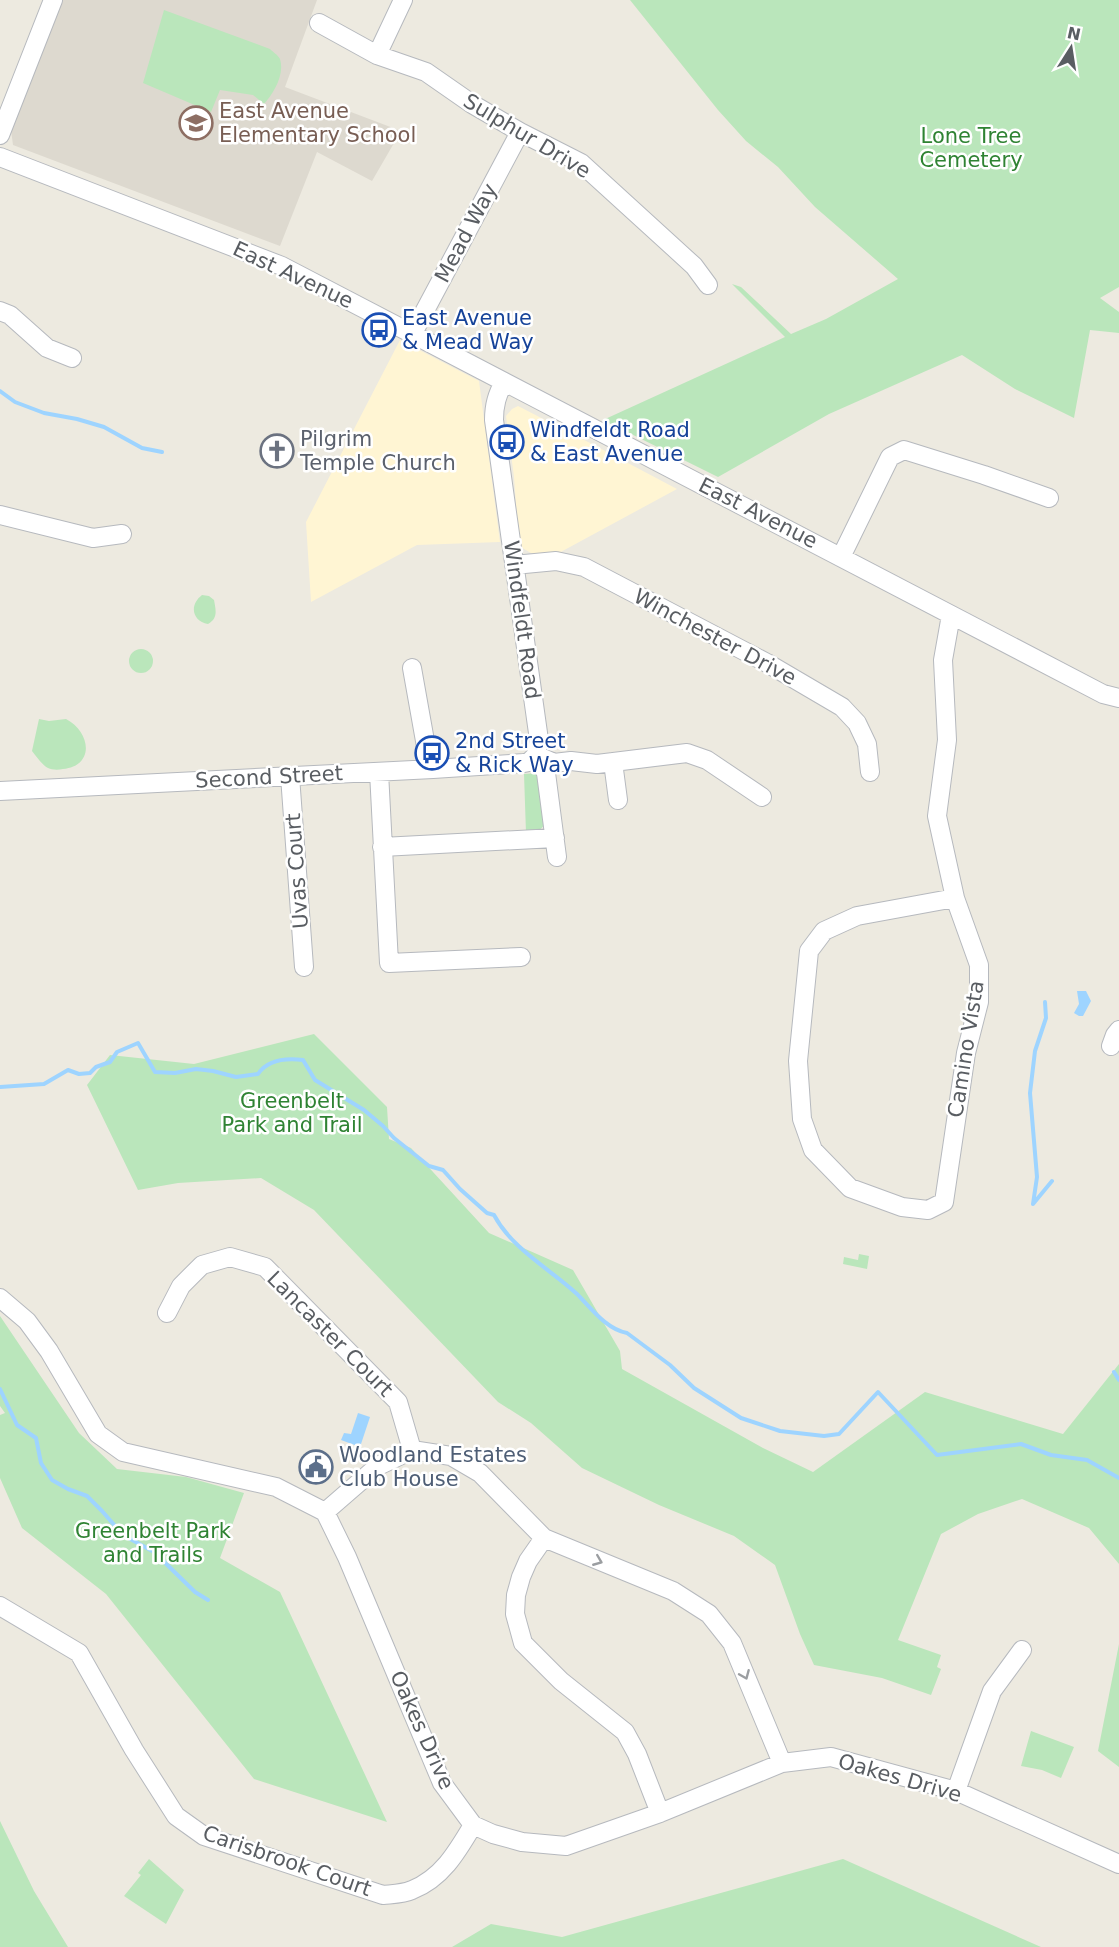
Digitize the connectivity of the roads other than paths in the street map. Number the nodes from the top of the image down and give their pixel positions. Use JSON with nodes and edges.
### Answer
{"nodes":[{"id":1,"x":53,"y":0,"type":"edge"},
{"id":2,"x":403,"y":0,"type":"edge"},
{"id":3,"x":319,"y":23,"type":"dead end"},
{"id":4,"x":376,"y":55,"type":"junction"},
{"id":5,"x":520,"y":132,"type":"junction"},
{"id":6,"x":0,"y":135,"type":"edge"},
{"id":7,"x":0,"y":158,"type":"edge"},
{"id":8,"x":708,"y":285,"type":"dead end"},
{"id":9,"x":0,"y":310,"type":"edge"},
{"id":10,"x":413,"y":333,"type":"junction"},
{"id":11,"x":72,"y":358,"type":"dead end"},
{"id":12,"x":504,"y":382,"type":"junction"},
{"id":13,"x":1049,"y":498,"type":"dead end"},
{"id":14,"x":0,"y":515,"type":"edge"},
{"id":15,"x":122,"y":534,"type":"dead end"},
{"id":16,"x":841,"y":556,"type":"junction"},
{"id":17,"x":514,"y":565,"type":"junction"},
{"id":18,"x":951,"y":615,"type":"junction"},
{"id":19,"x":412,"y":668,"type":"dead end"},
{"id":20,"x":1119,"y":698,"type":"edge"},
{"id":21,"x":536,"y":755,"type":"junction"},
{"id":22,"x":613,"y":762,"type":"junction"},
{"id":23,"x":430,"y":769,"type":"junction"},
{"id":24,"x":870,"y":771,"type":"dead end"},
{"id":25,"x":379,"y":772,"type":"junction"},
{"id":26,"x":290,"y":776,"type":"junction"},
{"id":27,"x":0,"y":791,"type":"edge"},
{"id":28,"x":762,"y":796,"type":"dead end"},
{"id":29,"x":618,"y":800,"type":"dead end"},
{"id":30,"x":555,"y":838,"type":"junction"},
{"id":31,"x":382,"y":847,"type":"junction"},
{"id":32,"x":557,"y":857,"type":"dead end"},
{"id":33,"x":955,"y":898,"type":"junction"},
{"id":34,"x":521,"y":957,"type":"dead end"},
{"id":35,"x":304,"y":967,"type":"dead end"},
{"id":36,"x":0,"y":1298,"type":"edge"},
{"id":37,"x":167,"y":1313,"type":"dead end"},
{"id":38,"x":412,"y":1450,"type":"junction"},
{"id":39,"x":325,"y":1512,"type":"junction"},
{"id":40,"x":544,"y":1538,"type":"junction"},
{"id":41,"x":0,"y":1606,"type":"edge"},
{"id":42,"x":1022,"y":1650,"type":"dead end"},
{"id":43,"x":782,"y":1763,"type":"junction"},
{"id":44,"x":956,"y":1791,"type":"junction"},
{"id":45,"x":660,"y":1813,"type":"junction"},
{"id":46,"x":473,"y":1825,"type":"junction"},
{"id":47,"x":1119,"y":1864,"type":"edge"}],
"edges":[{"from":1,"to":6,"type":"street"},
{"from":2,"to":4,"type":"street"},
{"from":3,"to":4,"type":"street","name":"Sulphur Drive"},
{"from":4,"to":5,"type":"street","name":"Sulphur Drive"},
{"from":5,"to":8,"type":"street","name":"Sulphur Drive"},
{"from":5,"to":10,"type":"street","name":"Mead Way"},
{"from":7,"to":10,"type":"street","name":"East Avenue"},
{"from":9,"to":11,"type":"street"},
{"from":10,"to":12,"type":"street","name":"East Avenue"},
{"from":12,"to":16,"type":"street","name":"East Avenue"},
{"from":12,"to":17,"type":"street","name":"Windfeldt Road"},
{"from":13,"to":16,"type":"street"},
{"from":14,"to":15,"type":"street"},
{"from":16,"to":18,"type":"street","name":"East Avenue"},
{"from":17,"to":21,"type":"street","name":"Windfeldt Road"},
{"from":17,"to":24,"type":"street","name":"Winchester Drive"},
{"from":18,"to":20,"type":"street","name":"East Avenue"},
{"from":18,"to":33,"type":"street","name":"Camino Vista"},
{"from":19,"to":23,"type":"street"},
{"from":21,"to":22,"type":"street"},
{"from":21,"to":23,"type":"street","name":"Second Street"},
{"from":21,"to":30,"type":"street","name":"Windfeldt Road"},
{"from":22,"to":28,"type":"street"},
{"from":22,"to":29,"type":"street"},
{"from":23,"to":25,"type":"street","name":"Second Street"},
{"from":25,"to":26,"type":"street","name":"Second Street"},
{"from":25,"to":31,"type":"street"},
{"from":26,"to":27,"type":"street","name":"Second Street"},
{"from":26,"to":35,"type":"street","name":"Uvas Court"},
{"from":30,"to":31,"type":"street"},
{"from":30,"to":32,"type":"street","name":"Windfeldt Road"},
{"from":31,"to":34,"type":"street"},
{"from":33,"to":33,"type":"street","name":"Camino Vista"},
{"from":36,"to":39,"type":"street"},
{"from":37,"to":38,"type":"street","name":"Lancaster Court"},
{"from":38,"to":39,"type":"street"},
{"from":38,"to":40,"type":"street"},
{"from":39,"to":46,"type":"street","name":"Oakes Drive"},
{"from":40,"to":43,"type":"street","one_way":true},
{"from":40,"to":45,"type":"street"},
{"from":41,"to":46,"type":"street","name":"Carisbrook Court"},
{"from":42,"to":44,"type":"street"},
{"from":43,"to":44,"type":"street","name":"Oakes Drive"},
{"from":43,"to":45,"type":"street","name":"Oakes Drive"},
{"from":44,"to":47,"type":"street","name":"Oakes Drive"},
{"from":45,"to":46,"type":"street","name":"Oakes Drive"}]}
